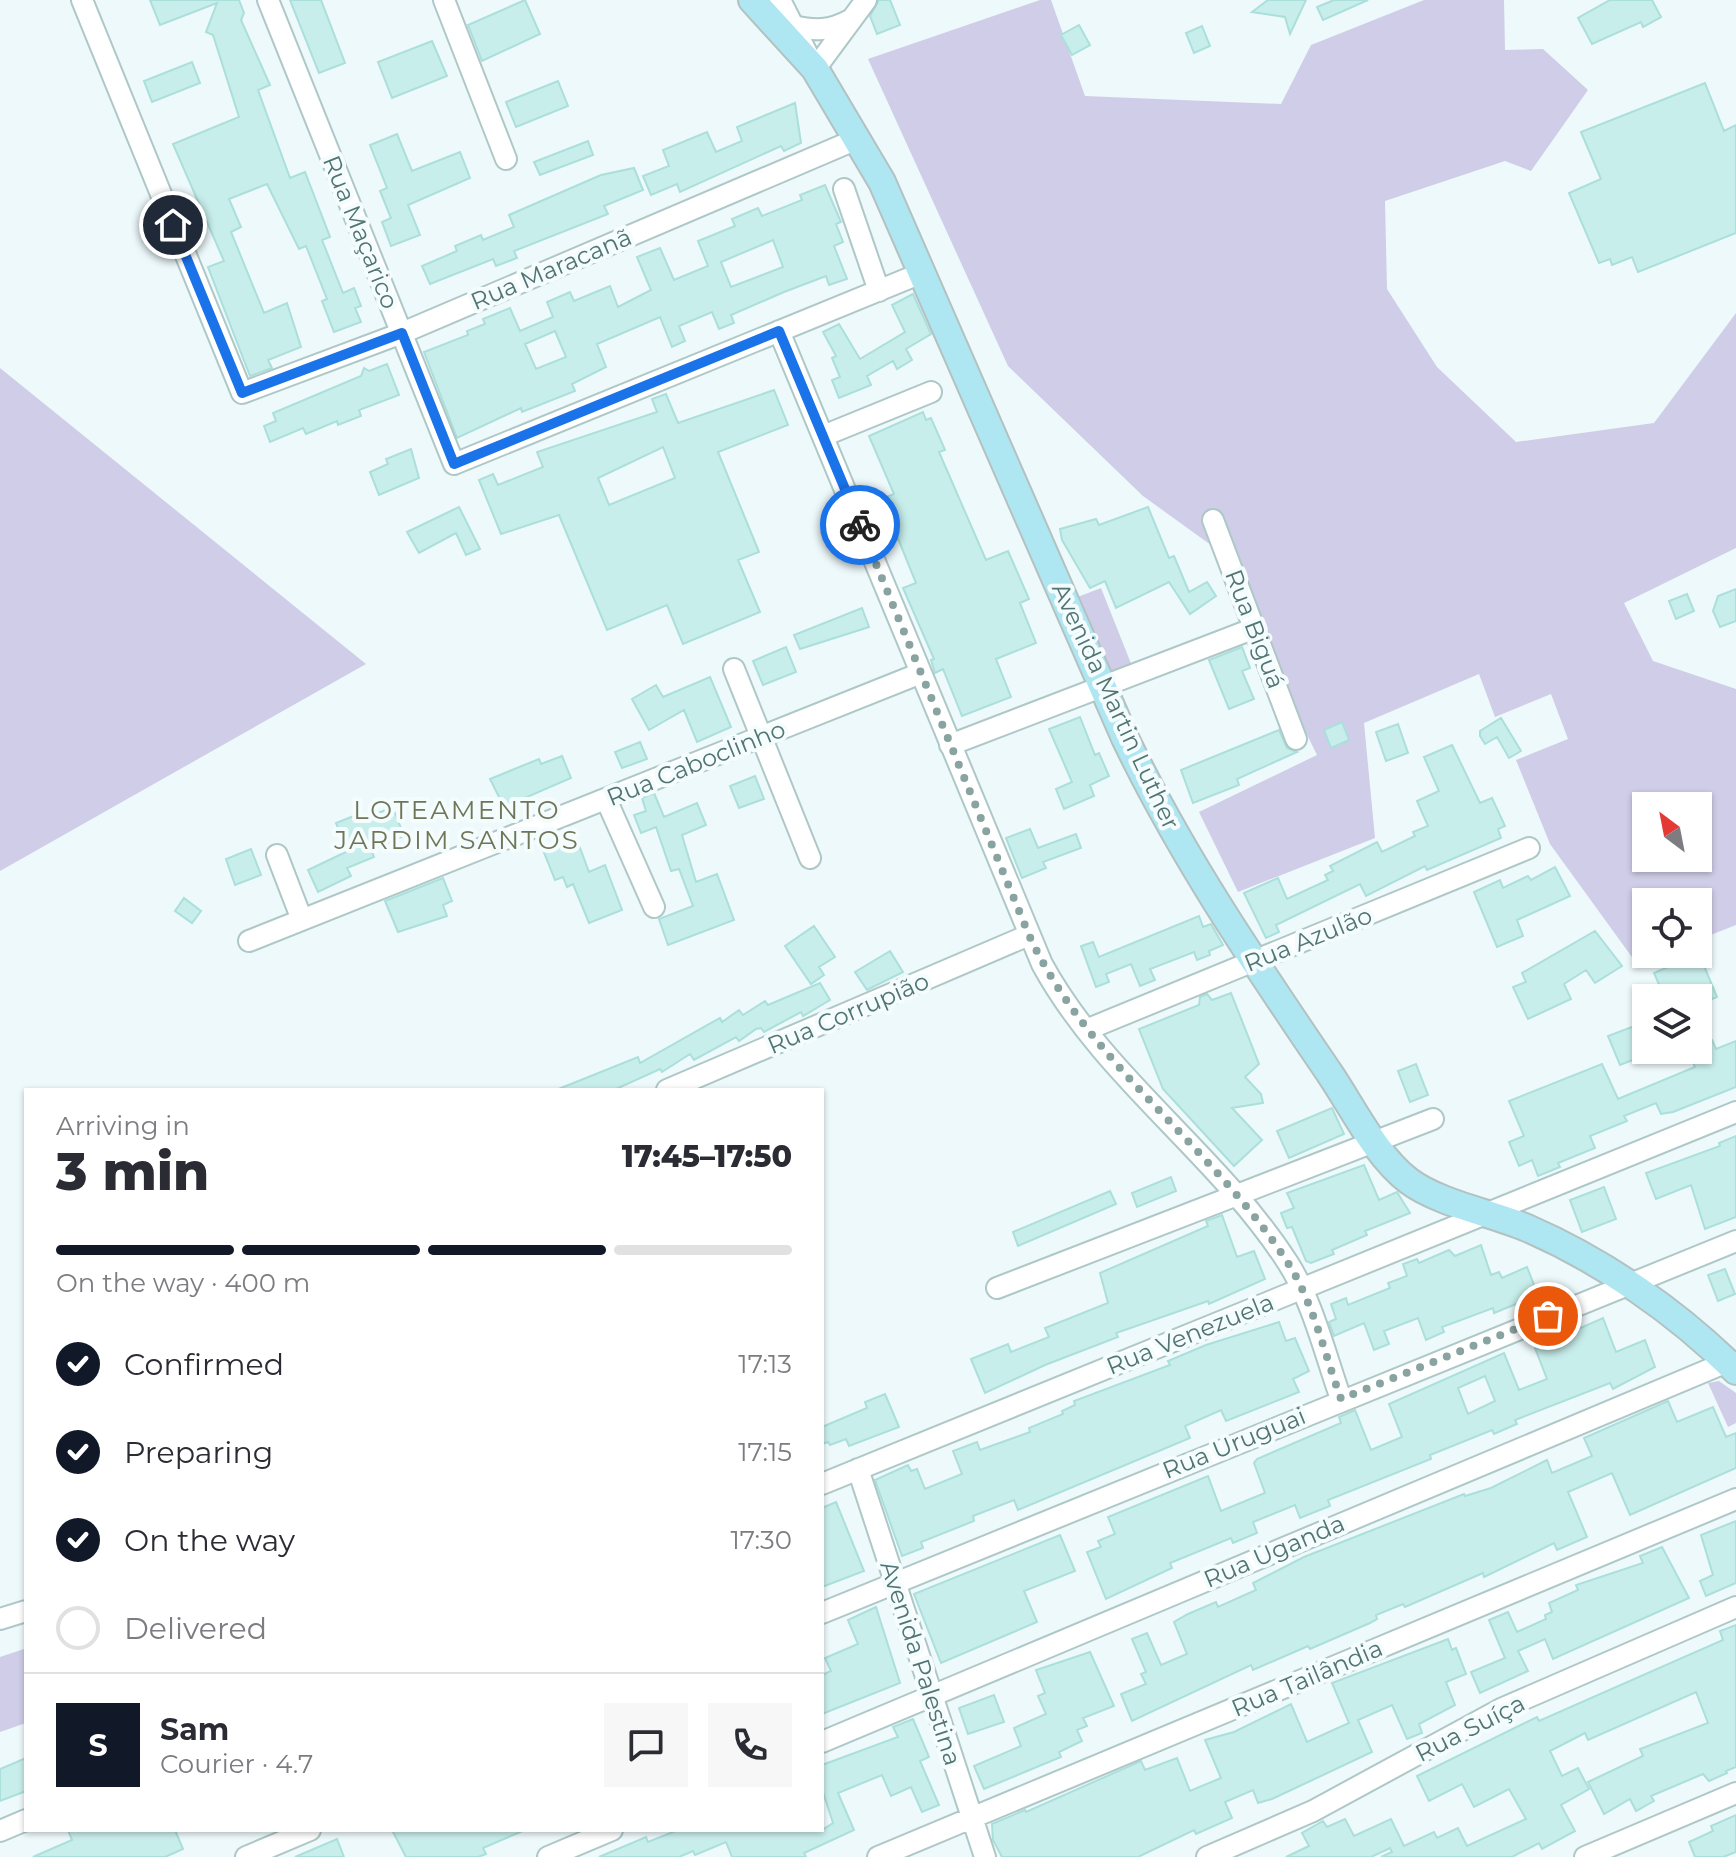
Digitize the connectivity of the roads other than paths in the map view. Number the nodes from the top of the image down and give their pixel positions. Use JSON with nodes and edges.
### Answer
{"nodes":[{"id":1,"x":82,"y":0,"type":"edge"},
{"id":2,"x":268,"y":0,"type":"edge"},
{"id":3,"x":444,"y":0,"type":"edge"},
{"id":4,"x":752,"y":0,"type":"edge"},
{"id":5,"x":780,"y":0,"type":"edge"},
{"id":6,"x":866,"y":0,"type":"edge"},
{"id":7,"x":855,"y":18,"type":"junction"},
{"id":8,"x":793,"y":26,"type":"junction"},
{"id":9,"x":815,"y":69,"type":"junction"},
{"id":10,"x":857,"y":139,"type":"junction"},
{"id":11,"x":506,"y":159,"type":"dead end"},
{"id":12,"x":844,"y":189,"type":"dead end"},
{"id":13,"x":924,"y":272,"type":"junction"},
{"id":14,"x":879,"y":291,"type":"junction"},
{"id":15,"x":779,"y":331,"type":"junction"},
{"id":16,"x":402,"y":333,"type":"junction"},
{"id":17,"x":931,"y":392,"type":"dead end"},
{"id":18,"x":823,"y":436,"type":"junction"},
{"id":19,"x":1213,"y":520,"type":"dead end"},
{"id":20,"x":1255,"y":628,"type":"junction"},
{"id":21,"x":734,"y":669,"type":"dead end"},
{"id":22,"x":921,"y":673,"type":"junction"},
{"id":23,"x":1103,"y":686,"type":"junction"},
{"id":24,"x":761,"y":737,"type":"junction"},
{"id":25,"x":1296,"y":739,"type":"dead end"},
{"id":26,"x":950,"y":745,"type":"junction"},
{"id":27,"x":606,"y":799,"type":"junction"},
{"id":28,"x":1529,"y":848,"type":"dead end"},
{"id":29,"x":277,"y":855,"type":"dead end"},
{"id":30,"x":810,"y":858,"type":"dead end"},
{"id":31,"x":654,"y":907,"type":"dead end"},
{"id":32,"x":302,"y":920,"type":"junction"},
{"id":33,"x":1029,"y":935,"type":"junction"},
{"id":34,"x":249,"y":941,"type":"dead end"},
{"id":35,"x":1254,"y":961,"type":"junction"},
{"id":36,"x":1086,"y":1030,"type":"junction"},
{"id":37,"x":672,"y":1088,"type":"edge"},
{"id":38,"x":1736,"y":1112,"type":"edge"},
{"id":39,"x":1433,"y":1119,"type":"dead end"},
{"id":40,"x":1376,"y":1141,"type":"junction"},
{"id":41,"x":1236,"y":1196,"type":"junction"},
{"id":42,"x":1488,"y":1213,"type":"junction"},
{"id":43,"x":1736,"y":1241,"type":"edge"},
{"id":44,"x":1627,"y":1284,"type":"junction"},
{"id":45,"x":997,"y":1288,"type":"dead end"},
{"id":46,"x":1300,"y":1289,"type":"junction"},
{"id":47,"x":1731,"y":1366,"type":"edge"},
{"id":48,"x":1341,"y":1399,"type":"junction"},
{"id":49,"x":858,"y":1469,"type":"junction"},
{"id":50,"x":824,"y":1483,"type":"edge"},
{"id":51,"x":1736,"y":1499,"type":"edge"},
{"id":52,"x":895,"y":1582,"type":"junction"},
{"id":53,"x":1736,"y":1607,"type":"edge"},
{"id":54,"x":24,"y":1612,"type":"edge"},
{"id":55,"x":824,"y":1612,"type":"edge"},
{"id":56,"x":0,"y":1619,"type":"edge"},
{"id":57,"x":932,"y":1695,"type":"junction"},
{"id":58,"x":824,"y":1741,"type":"edge"},
{"id":59,"x":1736,"y":1793,"type":"edge"},
{"id":60,"x":972,"y":1818,"type":"junction"},
{"id":61,"x":24,"y":1821,"type":"edge"},
{"id":62,"x":0,"y":1831,"type":"edge"},
{"id":63,"x":305,"y":1832,"type":"edge"},
{"id":64,"x":607,"y":1832,"type":"edge"},
{"id":65,"x":246,"y":1857,"type":"edge"},
{"id":66,"x":548,"y":1857,"type":"edge"},
{"id":67,"x":878,"y":1857,"type":"edge"},
{"id":68,"x":985,"y":1857,"type":"edge"},
{"id":69,"x":1207,"y":1857,"type":"edge"},
{"id":70,"x":1585,"y":1857,"type":"edge"}],
"edges":[{"from":1,"to":16,"type":"street","name":"Rua Maracanã"},
{"from":2,"to":16,"type":"street","name":"Rua Maçarico"},
{"from":3,"to":11,"type":"street"},
{"from":4,"to":9,"type":"main road","name":"Avenida Martin Luther"},
{"from":5,"to":8,"type":"street"},
{"from":6,"to":7,"type":"street"},
{"from":7,"to":8,"type":"street"},
{"from":7,"to":9,"type":"street"},
{"from":8,"to":9,"type":"street"},
{"from":9,"to":10,"type":"main road","name":"Avenida Martin Luther"},
{"from":10,"to":13,"type":"main road","name":"Avenida Martin Luther"},
{"from":10,"to":16,"type":"street","name":"Rua Maracanã"},
{"from":12,"to":14,"type":"street"},
{"from":13,"to":14,"type":"street"},
{"from":13,"to":23,"type":"main road","name":"Avenida Martin Luther"},
{"from":14,"to":15,"type":"street"},
{"from":15,"to":16,"type":"street","name":"Rua Maçarico"},
{"from":15,"to":18,"type":"street"},
{"from":17,"to":18,"type":"street"},
{"from":18,"to":22,"type":"street"},
{"from":19,"to":20,"type":"street","name":"Rua Biguá"},
{"from":20,"to":23,"type":"street"},
{"from":20,"to":25,"type":"street","name":"Rua Biguá"},
{"from":21,"to":24,"type":"street"},
{"from":22,"to":24,"type":"street","name":"Rua Caboclinho"},
{"from":22,"to":26,"type":"street"},
{"from":23,"to":26,"type":"street"},
{"from":23,"to":35,"type":"main road","name":"Avenida Martin Luther"},
{"from":24,"to":27,"type":"street","name":"Rua Caboclinho"},
{"from":24,"to":30,"type":"street"},
{"from":26,"to":33,"type":"street"},
{"from":27,"to":31,"type":"street"},
{"from":27,"to":32,"type":"street","name":"Rua Caboclinho"},
{"from":28,"to":35,"type":"street","name":"Rua Azulão"},
{"from":29,"to":32,"type":"street"},
{"from":32,"to":34,"type":"street","name":"Rua Caboclinho"},
{"from":33,"to":36,"type":"street"},
{"from":33,"to":37,"type":"street","name":"Rua Corrupião"},
{"from":35,"to":36,"type":"street","name":"Rua Azulão"},
{"from":35,"to":40,"type":"main road","name":"Avenida Martin Luther"},
{"from":36,"to":41,"type":"street"},
{"from":38,"to":42,"type":"street","name":"Rua Venezuela"},
{"from":39,"to":40,"type":"street"},
{"from":40,"to":41,"type":"street"},
{"from":40,"to":42,"type":"main road","name":"Avenida Martin Luther"},
{"from":41,"to":45,"type":"street"},
{"from":41,"to":46,"type":"street"},
{"from":42,"to":44,"type":"main road","name":"Avenida Martin Luther"},
{"from":42,"to":46,"type":"street","name":"Rua Venezuela"},
{"from":43,"to":44,"type":"street","name":"Rua Uruguai"},
{"from":44,"to":47,"type":"main road","name":"Avenida Martin Luther"},
{"from":44,"to":48,"type":"street","name":"Rua Uruguai"},
{"from":46,"to":48,"type":"street"},
{"from":46,"to":49,"type":"street","name":"Rua Venezuela"},
{"from":47,"to":57,"type":"street","name":"Rua Uganda"},
{"from":48,"to":52,"type":"street","name":"Rua Uruguai"},
{"from":49,"to":50,"type":"street","name":"Rua Venezuela"},
{"from":49,"to":52,"type":"street","name":"Avenida Palestina"},
{"from":51,"to":60,"type":"street","name":"Rua Tailândia"},
{"from":52,"to":55,"type":"street","name":"Rua Uruguai"},
{"from":52,"to":57,"type":"street","name":"Avenida Palestina"},
{"from":53,"to":69,"type":"street","name":"Rua Suíça"},
{"from":54,"to":56,"type":"street"},
{"from":57,"to":58,"type":"street","name":"Rua Uganda"},
{"from":57,"to":60,"type":"street","name":"Avenida Palestina"},
{"from":59,"to":70,"type":"street"},
{"from":60,"to":67,"type":"street","name":"Rua Tailândia"},
{"from":60,"to":68,"type":"street","name":"Avenida Palestina"},
{"from":61,"to":62,"type":"street"},
{"from":63,"to":65,"type":"street"},
{"from":64,"to":66,"type":"street"}]}
